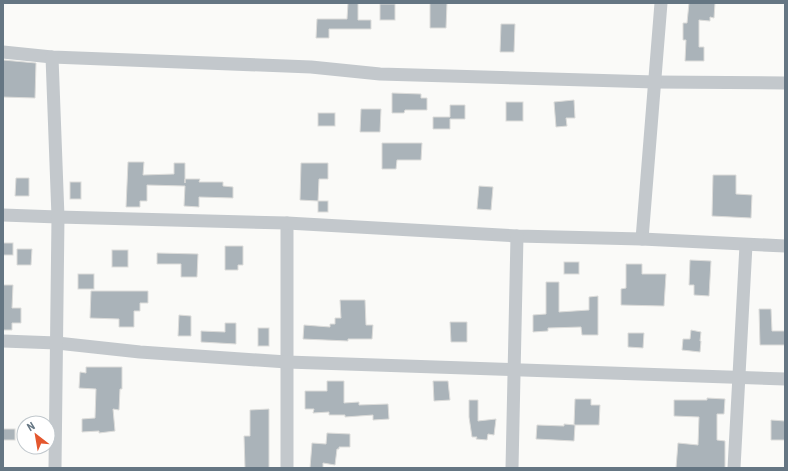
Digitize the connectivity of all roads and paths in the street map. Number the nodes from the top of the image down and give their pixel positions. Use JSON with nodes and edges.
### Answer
{"nodes":[{"id":1,"x":661,"y":3,"type":"edge"},
{"id":2,"x":3,"y":52,"type":"edge"},
{"id":3,"x":52,"y":57,"type":"junction"},
{"id":4,"x":655,"y":82,"type":"junction"},
{"id":5,"x":785,"y":83,"type":"edge"},
{"id":6,"x":3,"y":215,"type":"edge"},
{"id":7,"x":58,"y":217,"type":"junction"},
{"id":8,"x":286,"y":223,"type":"junction"},
{"id":9,"x":517,"y":236,"type":"junction"},
{"id":10,"x":642,"y":240,"type":"junction"},
{"id":11,"x":746,"y":245,"type":"junction"},
{"id":12,"x":785,"y":246,"type":"edge"},
{"id":13,"x":3,"y":341,"type":"edge"},
{"id":14,"x":57,"y":343,"type":"junction"},
{"id":15,"x":287,"y":362,"type":"junction"},
{"id":16,"x":515,"y":369,"type":"junction"},
{"id":17,"x":738,"y":378,"type":"junction"},
{"id":18,"x":785,"y":379,"type":"edge"},
{"id":19,"x":55,"y":468,"type":"edge"},
{"id":20,"x":287,"y":468,"type":"edge"},
{"id":21,"x":512,"y":468,"type":"edge"},
{"id":22,"x":734,"y":468,"type":"edge"}],
"edges":[{"from":1,"to":4,"type":"street"},
{"from":2,"to":3,"type":"street"},
{"from":3,"to":4,"type":"street"},
{"from":3,"to":7,"type":"street"},
{"from":4,"to":5,"type":"street"},
{"from":4,"to":10,"type":"street"},
{"from":6,"to":7,"type":"street"},
{"from":7,"to":8,"type":"street"},
{"from":7,"to":14,"type":"street"},
{"from":8,"to":9,"type":"street"},
{"from":8,"to":15,"type":"street"},
{"from":9,"to":10,"type":"street"},
{"from":9,"to":16,"type":"street"},
{"from":10,"to":11,"type":"street"},
{"from":11,"to":12,"type":"street"},
{"from":11,"to":17,"type":"street"},
{"from":13,"to":14,"type":"street"},
{"from":14,"to":15,"type":"street"},
{"from":14,"to":19,"type":"street"},
{"from":15,"to":16,"type":"street"},
{"from":15,"to":20,"type":"street"},
{"from":16,"to":17,"type":"street"},
{"from":16,"to":21,"type":"street"},
{"from":17,"to":18,"type":"street"},
{"from":17,"to":22,"type":"street"}]}
